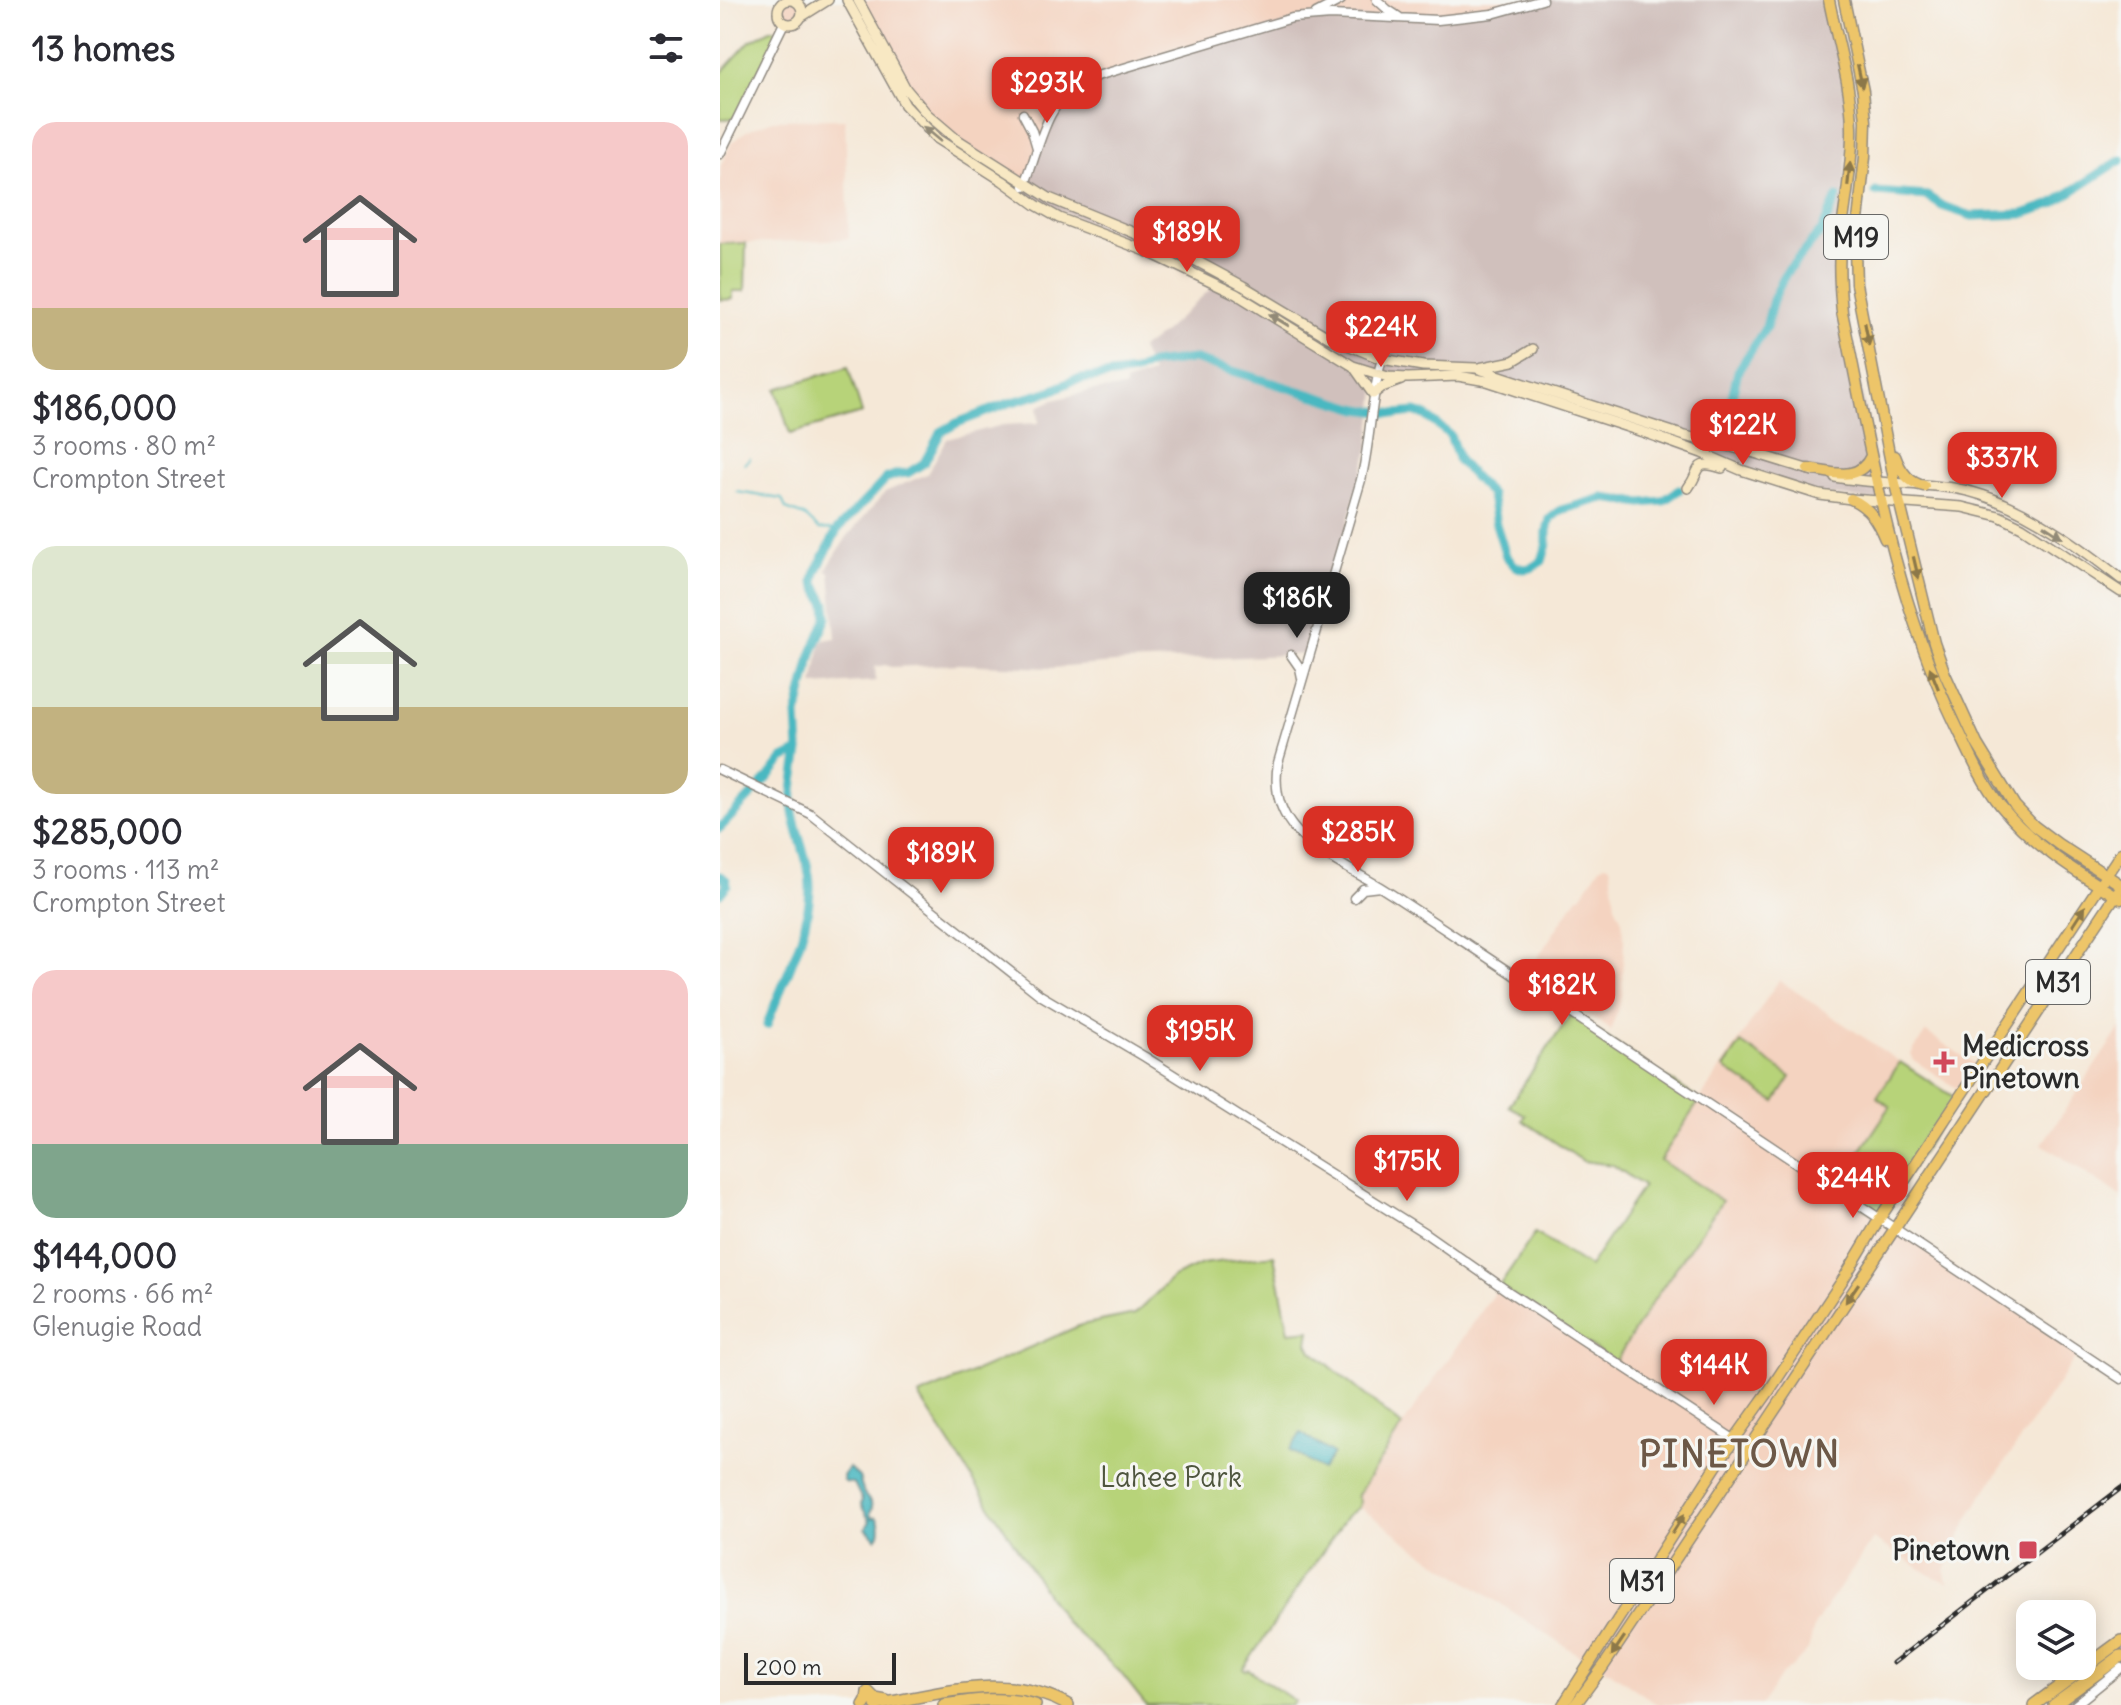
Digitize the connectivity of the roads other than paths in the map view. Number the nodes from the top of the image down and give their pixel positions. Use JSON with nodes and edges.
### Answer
{"nodes":[{"id":1,"x":812,"y":0,"type":"edge"},
{"id":2,"x":828,"y":0,"type":"edge"},
{"id":3,"x":847,"y":0,"type":"edge"},
{"id":4,"x":858,"y":0,"type":"edge"},
{"id":5,"x":1341,"y":0,"type":"edge"},
{"id":6,"x":1377,"y":0,"type":"edge"},
{"id":7,"x":1540,"y":0,"type":"edge"},
{"id":8,"x":1829,"y":0,"type":"edge"},
{"id":9,"x":1844,"y":0,"type":"edge"},
{"id":10,"x":798,"y":3,"type":"junction"},
{"id":11,"x":779,"y":4,"type":"edge"},
{"id":12,"x":1312,"y":15,"type":"junction"},
{"id":13,"x":801,"y":17,"type":"junction"},
{"id":14,"x":1401,"y":18,"type":"junction"},
{"id":15,"x":784,"y":23,"type":"junction"},
{"id":16,"x":1079,"y":83,"type":"junction"},
{"id":17,"x":1025,"y":95,"type":"dead end"},
{"id":18,"x":1023,"y":114,"type":"dead end"},
{"id":19,"x":1037,"y":148,"type":"junction"},
{"id":20,"x":720,"y":154,"type":"edge"},
{"id":21,"x":1025,"y":184,"type":"junction"},
{"id":22,"x":1019,"y":194,"type":"junction"},
{"id":23,"x":1533,"y":349,"type":"dead end"},
{"id":24,"x":1382,"y":359,"type":"junction"},
{"id":25,"x":1353,"y":366,"type":"junction"},
{"id":26,"x":1476,"y":368,"type":"junction"},
{"id":27,"x":1378,"y":374,"type":"junction"},
{"id":28,"x":1408,"y":378,"type":"junction"},
{"id":29,"x":1373,"y":394,"type":"junction"},
{"id":30,"x":1879,"y":400,"type":"junction"},
{"id":31,"x":1871,"y":456,"type":"junction"},
{"id":32,"x":1808,"y":469,"type":"junction"},
{"id":33,"x":1741,"y":470,"type":"junction"},
{"id":34,"x":1878,"y":482,"type":"junction"},
{"id":35,"x":1895,"y":484,"type":"junction"},
{"id":36,"x":1924,"y":486,"type":"junction"},
{"id":37,"x":1688,"y":488,"type":"dead end"},
{"id":38,"x":1851,"y":499,"type":"junction"},
{"id":39,"x":1882,"y":501,"type":"junction"},
{"id":40,"x":1900,"y":502,"type":"junction"},
{"id":41,"x":1894,"y":559,"type":"junction"},
{"id":42,"x":2121,"y":579,"type":"edge"},
{"id":43,"x":2121,"y":592,"type":"edge"},
{"id":44,"x":1291,"y":655,"type":"dead end"},
{"id":45,"x":1302,"y":679,"type":"junction"},
{"id":46,"x":720,"y":770,"type":"edge"},
{"id":47,"x":2121,"y":853,"type":"edge"},
{"id":48,"x":2106,"y":876,"type":"junction"},
{"id":49,"x":2099,"y":886,"type":"junction"},
{"id":50,"x":1380,"y":887,"type":"junction"},
{"id":51,"x":2120,"y":892,"type":"edge"},
{"id":52,"x":1354,"y":898,"type":"dead end"},
{"id":53,"x":1880,"y":1218,"type":"junction"},
{"id":54,"x":1895,"y":1229,"type":"junction"},
{"id":55,"x":2121,"y":1379,"type":"edge"},
{"id":56,"x":1734,"y":1439,"type":"junction"},
{"id":57,"x":1749,"y":1449,"type":"junction"},
{"id":58,"x":2121,"y":1641,"type":"edge"},
{"id":59,"x":2121,"y":1656,"type":"edge"},
{"id":60,"x":2121,"y":1668,"type":"edge"},
{"id":61,"x":896,"y":1702,"type":"junction"},
{"id":62,"x":864,"y":1705,"type":"edge"},
{"id":63,"x":876,"y":1705,"type":"edge"},
{"id":64,"x":944,"y":1705,"type":"edge"},
{"id":65,"x":1035,"y":1705,"type":"edge"},
{"id":66,"x":1068,"y":1705,"type":"edge"},
{"id":67,"x":1563,"y":1705,"type":"edge"},
{"id":68,"x":1575,"y":1705,"type":"edge"},
{"id":69,"x":2034,"y":1705,"type":"edge"},
{"id":70,"x":2054,"y":1705,"type":"edge"},
{"id":71,"x":2075,"y":1705,"type":"edge"}],
"edges":[{"from":1,"to":10,"type":"main road"},
{"from":2,"to":13,"type":"main road"},
{"from":22,"to":3,"type":"main road","one_way":true},
{"from":4,"to":21,"type":"main road"},
{"from":5,"to":12,"type":"street"},
{"from":6,"to":14,"type":"street"},
{"from":7,"to":14,"type":"street"},
{"from":31,"to":8,"type":"main road","number":"M19","one_way":true},
{"from":9,"to":30,"type":"main road","number":"M19","one_way":true},
{"from":10,"to":11,"type":"main road"},
{"from":10,"to":13,"type":"main road"},
{"from":11,"to":15,"type":"main road"},
{"from":12,"to":14,"type":"street"},
{"from":12,"to":16,"type":"street"},
{"from":13,"to":15,"type":"main road"},
{"from":15,"to":20,"type":"street"},
{"from":16,"to":17,"type":"street"},
{"from":16,"to":19,"type":"street"},
{"from":18,"to":19,"type":"street"},
{"from":19,"to":21,"type":"street"},
{"from":21,"to":22,"type":"street"},
{"from":21,"to":24,"type":"main road"},
{"from":25,"to":22,"type":"main road","one_way":true},
{"from":23,"to":26,"type":"main road"},
{"from":24,"to":26,"type":"main road"},
{"from":24,"to":27,"type":"street"},
{"from":25,"to":27,"type":"main road"},
{"from":25,"to":29,"type":"main road"},
{"from":26,"to":32,"type":"main road"},
{"from":27,"to":28,"type":"main road"},
{"from":27,"to":29,"type":"street"},
{"from":28,"to":29,"type":"main road"},
{"from":28,"to":33,"type":"main road"},
{"from":29,"to":45,"type":"street"},
{"from":30,"to":35,"type":"main road","number":"M19"},
{"from":30,"to":36,"type":"main road"},
{"from":31,"to":32,"type":"main road"},
{"from":31,"to":34,"type":"main road","number":"M19"},
{"from":32,"to":34,"type":"main road"},
{"from":33,"to":37,"type":"main road"},
{"from":33,"to":38,"type":"main road"},
{"from":34,"to":35,"type":"main road"},
{"from":34,"to":39,"type":"main road","number":"M19"},
{"from":35,"to":36,"type":"main road"},
{"from":35,"to":40,"type":"main road","number":"M19"},
{"from":36,"to":42,"type":"main road","one_way":true},
{"from":38,"to":39,"type":"main road"},
{"from":38,"to":41,"type":"main road"},
{"from":39,"to":40,"type":"main road"},
{"from":39,"to":41,"type":"main road","number":"M19"},
{"from":40,"to":43,"type":"main road"},
{"from":40,"to":48,"type":"main road","number":"M19","one_way":true},
{"from":49,"to":41,"type":"main road","number":"M19","one_way":true},
{"from":44,"to":45,"type":"street"},
{"from":45,"to":50,"type":"street"},
{"from":46,"to":56,"type":"street"},
{"from":47,"to":48,"type":"main road","number":"M31"},
{"from":48,"to":49,"type":"main road","number":"M31"},
{"from":48,"to":51,"type":"main road","number":"M19"},
{"from":49,"to":51,"type":"main road","number":"M19"},
{"from":53,"to":49,"type":"main road","number":"M31","one_way":true},
{"from":50,"to":52,"type":"street"},
{"from":50,"to":53,"type":"street"},
{"from":51,"to":54,"type":"main road","number":"M31"},
{"from":53,"to":54,"type":"street"},
{"from":53,"to":56,"type":"main road","number":"M31"},
{"from":54,"to":55,"type":"street"},
{"from":54,"to":57,"type":"main road","number":"M31","one_way":true},
{"from":56,"to":57,"type":"street"},
{"from":67,"to":56,"type":"main road","number":"M31","one_way":true},
{"from":57,"to":68,"type":"main road","number":"M31","one_way":true},
{"from":58,"to":69,"type":"highway"},
{"from":59,"to":70,"type":"highway"},
{"from":60,"to":71,"type":"street"},
{"from":61,"to":62,"type":"highway"},
{"from":61,"to":63,"type":"highway"},
{"from":61,"to":66,"type":"highway"},
{"from":64,"to":65,"type":"highway"}]}
